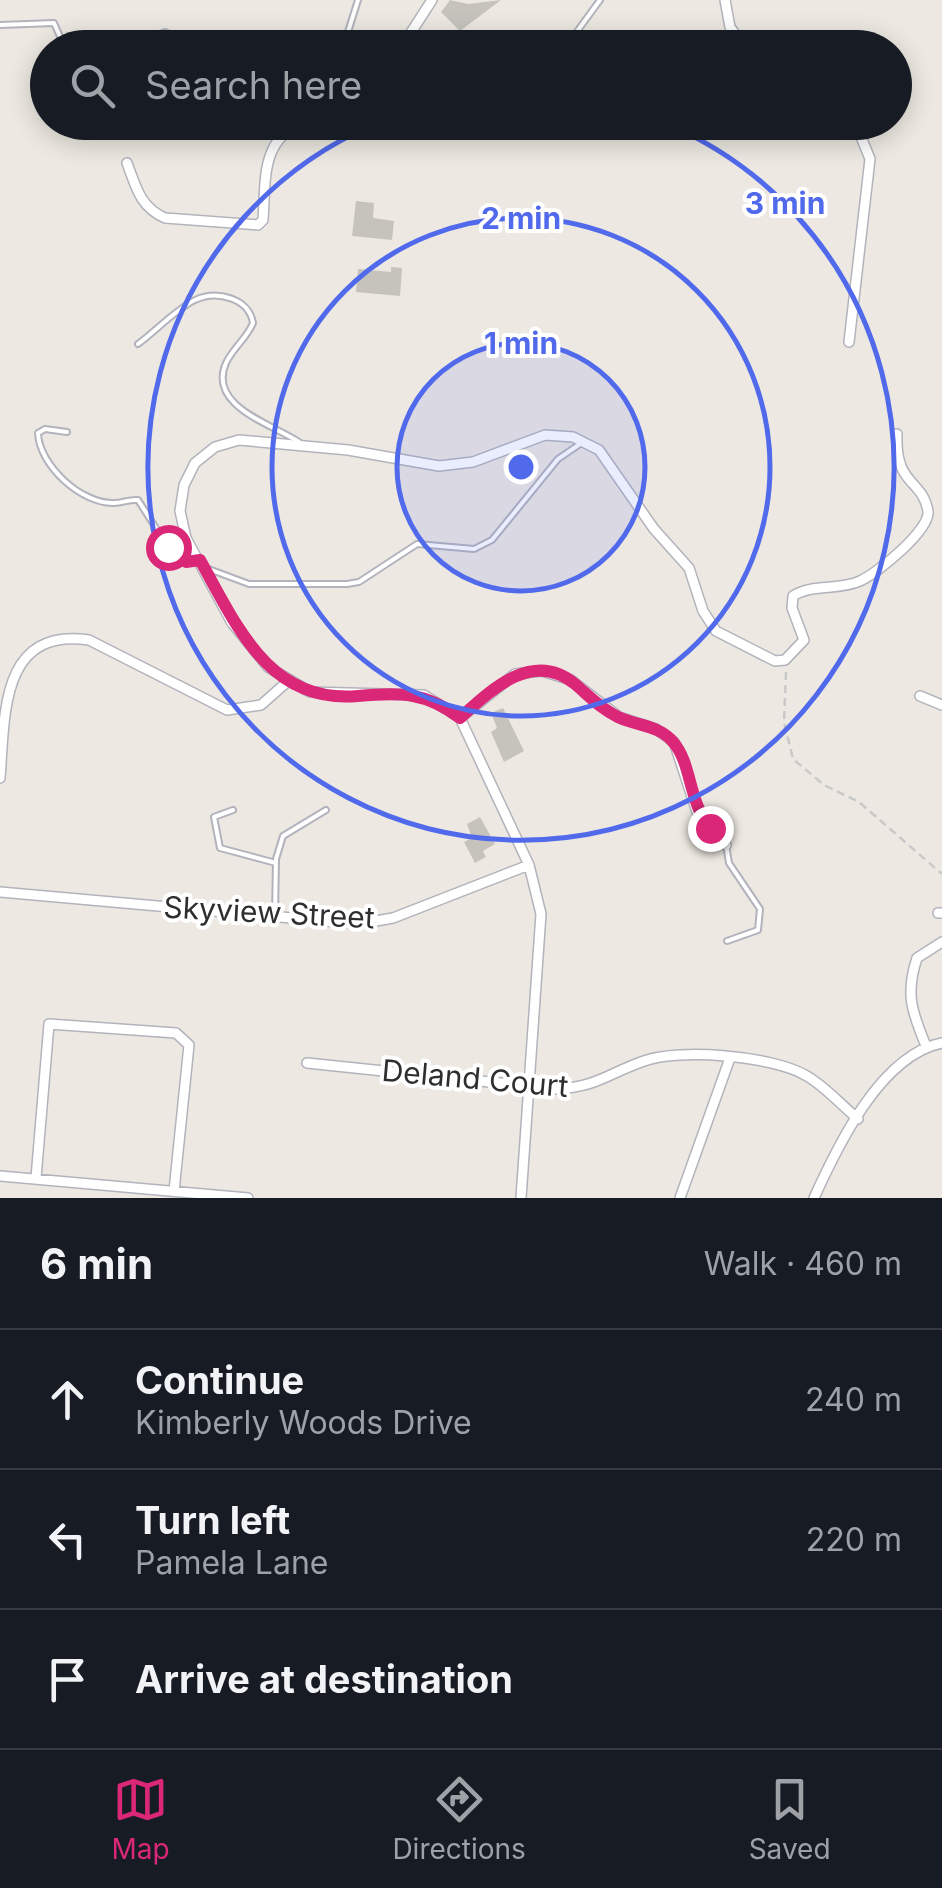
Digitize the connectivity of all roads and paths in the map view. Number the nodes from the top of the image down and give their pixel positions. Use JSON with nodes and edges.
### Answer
{"nodes":[{"id":1,"x":358,"y":0,"type":"edge"},
{"id":2,"x":432,"y":0,"type":"edge"},
{"id":3,"x":600,"y":0,"type":"edge"},
{"id":4,"x":725,"y":0,"type":"edge"},
{"id":5,"x":0,"y":26,"type":"edge"},
{"id":6,"x":57,"y":30,"type":"edge"},
{"id":7,"x":349,"y":30,"type":"edge"},
{"id":8,"x":413,"y":30,"type":"edge"},
{"id":9,"x":578,"y":30,"type":"edge"},
{"id":10,"x":732,"y":30,"type":"edge"},
{"id":11,"x":280,"y":140,"type":"edge"},
{"id":12,"x":862,"y":140,"type":"edge"},
{"id":13,"x":127,"y":163,"type":"dead end"},
{"id":14,"x":849,"y":342,"type":"dead end"},
{"id":15,"x":138,"y":344,"type":"dead end"},
{"id":16,"x":67,"y":432,"type":"dead end"},
{"id":17,"x":897,"y":434,"type":"dead end"},
{"id":18,"x":582,"y":440,"type":"junction"},
{"id":19,"x":302,"y":444,"type":"junction"},
{"id":20,"x":202,"y":564,"type":"junction"},
{"id":21,"x":785,"y":660,"type":"junction"},
{"id":22,"x":287,"y":682,"type":"junction"},
{"id":23,"x":920,"y":696,"type":"dead end"},
{"id":24,"x":942,"y":705,"type":"edge"},
{"id":25,"x":460,"y":718,"type":"junction"},
{"id":26,"x":2,"y":735,"type":"edge"},
{"id":27,"x":0,"y":778,"type":"edge"},
{"id":28,"x":233,"y":810,"type":"dead end"},
{"id":29,"x":326,"y":810,"type":"dead end"},
{"id":30,"x":726,"y":846,"type":"joint"},
{"id":31,"x":276,"y":863,"type":"junction"},
{"id":32,"x":529,"y":865,"type":"junction"},
{"id":33,"x":942,"y":874,"type":"edge"},
{"id":34,"x":0,"y":892,"type":"edge"},
{"id":35,"x":275,"y":916,"type":"junction"},
{"id":36,"x":727,"y":942,"type":"dead end"},
{"id":37,"x":942,"y":942,"type":"edge"},
{"id":38,"x":942,"y":1043,"type":"edge"},
{"id":39,"x":926,"y":1046,"type":"junction"},
{"id":40,"x":730,"y":1058,"type":"junction"},
{"id":41,"x":306,"y":1063,"type":"dead end"},
{"id":42,"x":530,"y":1085,"type":"junction"},
{"id":43,"x":858,"y":1120,"type":"junction"},
{"id":44,"x":0,"y":1176,"type":"edge"},
{"id":45,"x":36,"y":1178,"type":"junction"},
{"id":46,"x":174,"y":1191,"type":"junction"},
{"id":47,"x":248,"y":1198,"type":"edge"},
{"id":48,"x":521,"y":1198,"type":"edge"},
{"id":49,"x":680,"y":1198,"type":"edge"},
{"id":50,"x":814,"y":1198,"type":"edge"}],
"edges":[{"from":1,"to":7,"type":"lane"},
{"from":2,"to":8,"type":"street"},
{"from":3,"to":9,"type":"lane"},
{"from":4,"to":10,"type":"street"},
{"from":5,"to":6,"type":"lane"},
{"from":11,"to":13,"type":"street"},
{"from":12,"to":14,"type":"street"},
{"from":15,"to":19,"type":"lane"},
{"from":16,"to":20,"type":"lane"},
{"from":17,"to":21,"type":"street"},
{"from":18,"to":19,"type":"street"},
{"from":18,"to":20,"type":"lane"},
{"from":18,"to":21,"type":"street"},
{"from":19,"to":20,"type":"street"},
{"from":20,"to":22,"type":"street"},
{"from":21,"to":33,"type":"path"},
{"from":22,"to":25,"type":"street"},
{"from":22,"to":26,"type":"street"},
{"from":23,"to":24,"type":"street"},
{"from":25,"to":30,"type":"street"},
{"from":25,"to":32,"type":"street"},
{"from":26,"to":27,"type":"street"},
{"from":28,"to":31,"type":"lane"},
{"from":29,"to":31,"type":"lane"},
{"from":30,"to":36,"type":"lane"},
{"from":31,"to":35,"type":"lane"},
{"from":32,"to":35,"type":"street","name":"Skyview Street"},
{"from":32,"to":42,"type":"street"},
{"from":34,"to":35,"type":"street","name":"Skyview Street"},
{"from":37,"to":39,"type":"street"},
{"from":38,"to":39,"type":"street"},
{"from":39,"to":43,"type":"street"},
{"from":40,"to":42,"type":"street","name":"Deland Court"},
{"from":40,"to":43,"type":"street","name":"Deland Court"},
{"from":40,"to":49,"type":"street"},
{"from":41,"to":42,"type":"street","name":"Deland Court"},
{"from":42,"to":48,"type":"street"},
{"from":43,"to":50,"type":"street"},
{"from":44,"to":45,"type":"street"},
{"from":45,"to":46,"type":"street"},
{"from":45,"to":46,"type":"street"},
{"from":46,"to":47,"type":"street"}]}
